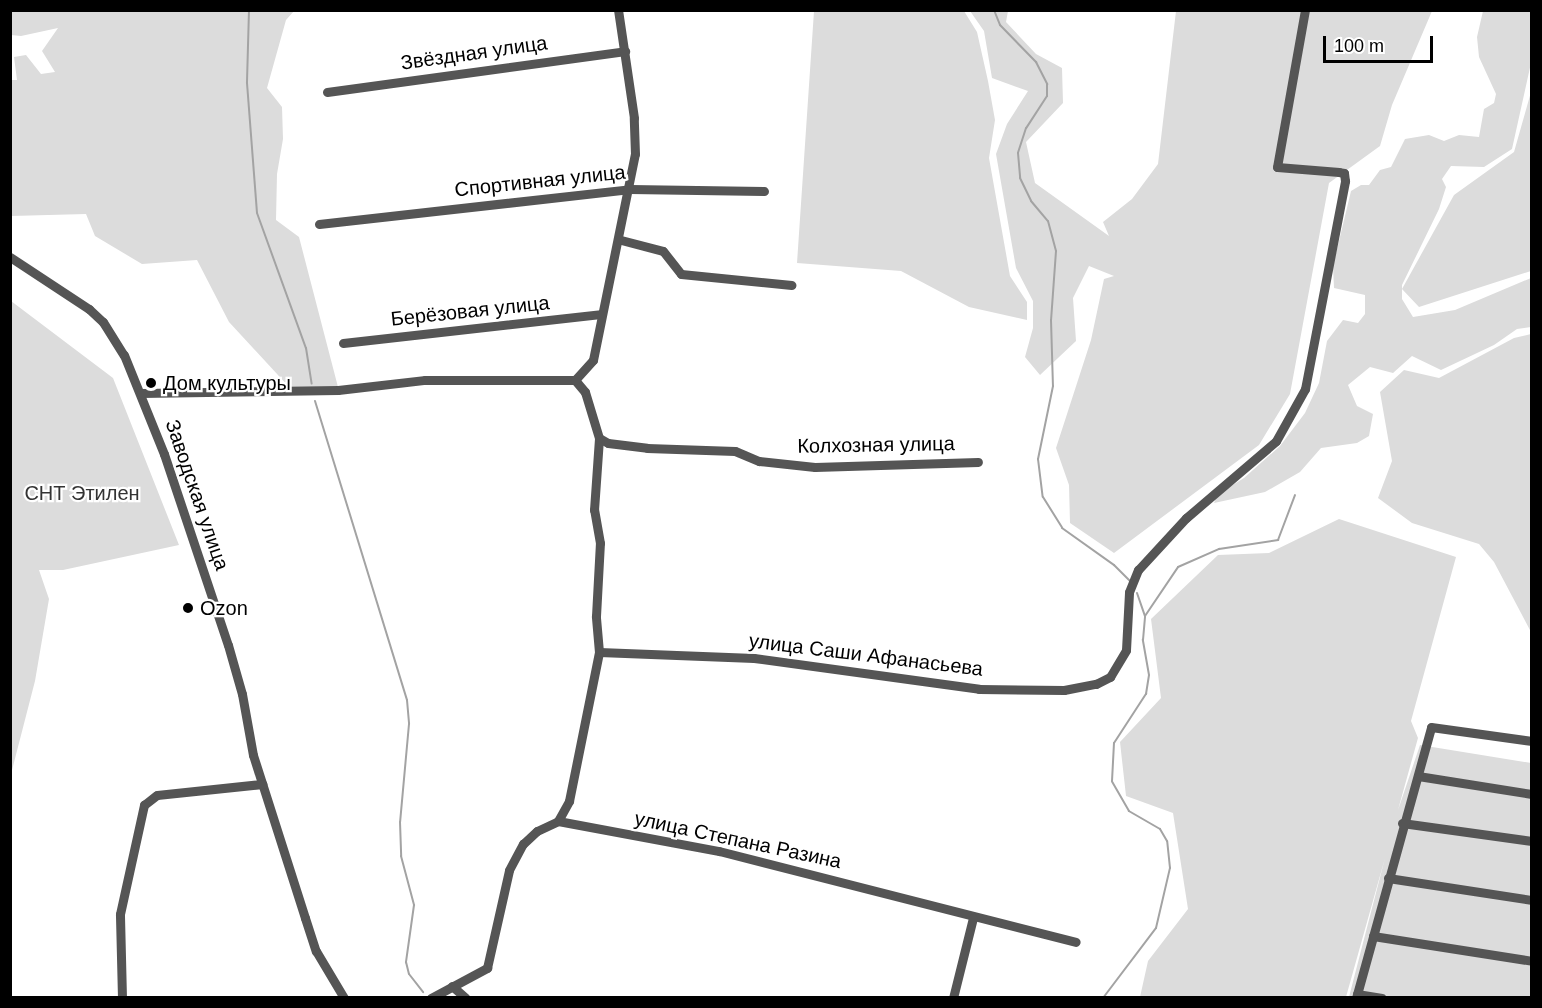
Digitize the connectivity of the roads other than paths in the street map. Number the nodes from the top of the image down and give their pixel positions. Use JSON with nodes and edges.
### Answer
{"nodes":[{"id":1,"x":618,"y":10,"type":"edge"},
{"id":2,"x":1305,"y":10,"type":"edge"},
{"id":3,"x":625,"y":51,"type":"junction"},
{"id":4,"x":327,"y":92,"type":"dead end"},
{"id":5,"x":630,"y":189,"type":"junction"},
{"id":6,"x":764,"y":190,"type":"dead end"},
{"id":7,"x":320,"y":224,"type":"dead end"},
{"id":8,"x":621,"y":240,"type":"junction"},
{"id":9,"x":10,"y":257,"type":"edge"},
{"id":10,"x":791,"y":285,"type":"dead end"},
{"id":11,"x":600,"y":314,"type":"junction"},
{"id":12,"x":343,"y":343,"type":"dead end"},
{"id":13,"x":575,"y":380,"type":"junction"},
{"id":14,"x":141,"y":393,"type":"junction"},
{"id":15,"x":599,"y":438,"type":"junction"},
{"id":16,"x":978,"y":462,"type":"dead end"},
{"id":17,"x":599,"y":652,"type":"junction"},
{"id":18,"x":1532,"y":741,"type":"edge"},
{"id":19,"x":1418,"y":776,"type":"junction"},
{"id":20,"x":262,"y":784,"type":"junction"},
{"id":21,"x":1532,"y":794,"type":"edge"},
{"id":22,"x":558,"y":821,"type":"junction"},
{"id":23,"x":1402,"y":823,"type":"junction"},
{"id":24,"x":1532,"y":841,"type":"edge"},
{"id":25,"x":1388,"y":878,"type":"junction"},
{"id":26,"x":1532,"y":900,"type":"edge"},
{"id":27,"x":973,"y":918,"type":"junction"},
{"id":28,"x":1373,"y":936,"type":"junction"},
{"id":29,"x":1076,"y":942,"type":"dead end"},
{"id":30,"x":1532,"y":960,"type":"edge"},
{"id":31,"x":452,"y":986,"type":"junction"},
{"id":32,"x":1357,"y":996,"type":"edge"},
{"id":33,"x":122,"y":998,"type":"edge"},
{"id":34,"x":344,"y":998,"type":"edge"},
{"id":35,"x":431,"y":998,"type":"edge"},
{"id":36,"x":466,"y":998,"type":"edge"},
{"id":37,"x":953,"y":998,"type":"edge"},
{"id":38,"x":1382,"y":998,"type":"edge"}],
"edges":[{"from":1,"to":3,"type":"street"},
{"from":2,"to":17,"type":"street","name":"улица Саши Афанасьева"},
{"from":3,"to":4,"type":"street","name":"Звёздная улица"},
{"from":3,"to":5,"type":"street"},
{"from":5,"to":6,"type":"street","name":"Спортивная улица"},
{"from":5,"to":7,"type":"street","name":"Спортивная улица"},
{"from":5,"to":8,"type":"street"},
{"from":8,"to":10,"type":"street"},
{"from":8,"to":11,"type":"street"},
{"from":9,"to":14,"type":"street","name":"Заводская улица"},
{"from":11,"to":12,"type":"street","name":"Берёзовая улица"},
{"from":11,"to":13,"type":"street"},
{"from":13,"to":14,"type":"street"},
{"from":13,"to":15,"type":"street"},
{"from":14,"to":20,"type":"street","name":"Заводская улица"},
{"from":15,"to":16,"type":"street","name":"Колхозная улица"},
{"from":15,"to":17,"type":"street"},
{"from":17,"to":22,"type":"street"},
{"from":18,"to":19,"type":"street"},
{"from":19,"to":21,"type":"street"},
{"from":19,"to":23,"type":"street"},
{"from":20,"to":33,"type":"street"},
{"from":20,"to":34,"type":"street","name":"Заводская улица"},
{"from":22,"to":27,"type":"street","name":"улица Степана Разина"},
{"from":22,"to":31,"type":"street"},
{"from":23,"to":24,"type":"street"},
{"from":23,"to":25,"type":"street"},
{"from":25,"to":26,"type":"street"},
{"from":25,"to":28,"type":"street"},
{"from":27,"to":29,"type":"street","name":"улица Степана Разина"},
{"from":27,"to":37,"type":"street"},
{"from":28,"to":30,"type":"street"},
{"from":28,"to":32,"type":"street"},
{"from":31,"to":35,"type":"street"},
{"from":31,"to":36,"type":"street"},
{"from":32,"to":38,"type":"street"}]}
